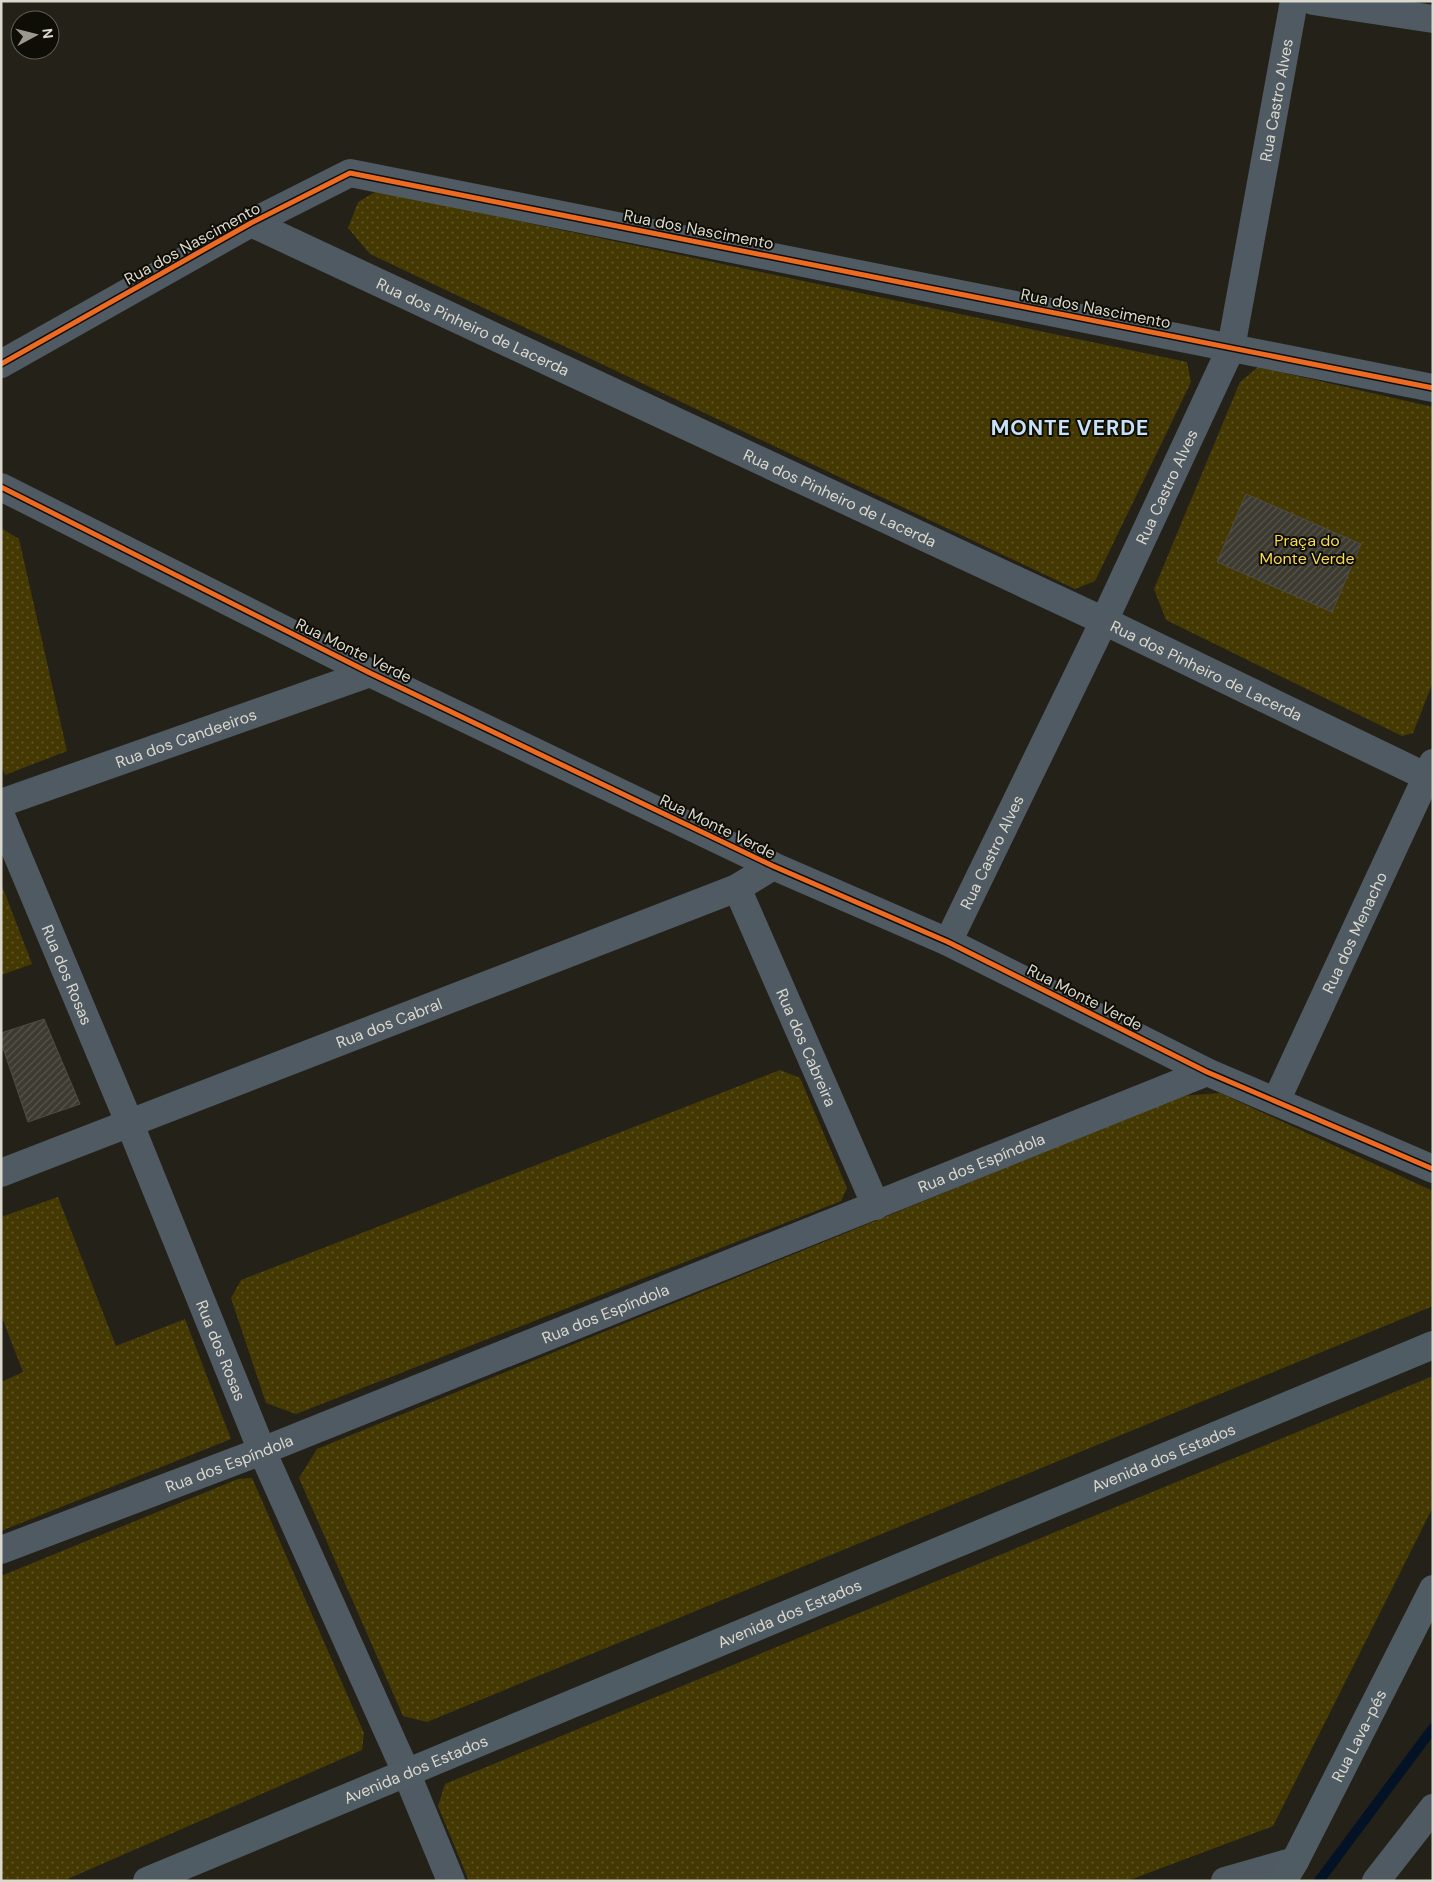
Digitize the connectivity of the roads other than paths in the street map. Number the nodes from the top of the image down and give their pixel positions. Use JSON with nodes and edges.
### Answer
{"nodes":[{"id":1,"x":1294,"y":1,"type":"edge"},
{"id":2,"x":1312,"y":1,"type":"edge"},
{"id":3,"x":1433,"y":19,"type":"edge"},
{"id":4,"x":251,"y":224,"type":"junction"},
{"id":5,"x":1231,"y":348,"type":"junction"},
{"id":6,"x":1,"y":364,"type":"edge"},
{"id":7,"x":1433,"y":388,"type":"edge"},
{"id":8,"x":1,"y":487,"type":"edge"},
{"id":9,"x":1104,"y":621,"type":"junction"},
{"id":10,"x":370,"y":673,"type":"junction"},
{"id":11,"x":1430,"y":770,"type":"edge"},
{"id":12,"x":1,"y":803,"type":"edge"},
{"id":13,"x":1,"y":816,"type":"edge"},
{"id":14,"x":773,"y":866,"type":"junction"},
{"id":15,"x":737,"y":888,"type":"junction"},
{"id":16,"x":948,"y":942,"type":"junction"},
{"id":17,"x":1207,"y":1072,"type":"junction"},
{"id":18,"x":1276,"y":1101,"type":"junction"},
{"id":19,"x":129,"y":1122,"type":"junction"},
{"id":20,"x":1433,"y":1169,"type":"edge"},
{"id":21,"x":1,"y":1173,"type":"edge"},
{"id":22,"x":876,"y":1206,"type":"junction"},
{"id":23,"x":1433,"y":1345,"type":"edge"},
{"id":24,"x":262,"y":1451,"type":"junction"},
{"id":25,"x":1,"y":1550,"type":"edge"},
{"id":26,"x":1433,"y":1589,"type":"edge"},
{"id":27,"x":406,"y":1772,"type":"junction"},
{"id":28,"x":1433,"y":1808,"type":"edge"},
{"id":29,"x":1289,"y":1871,"type":"edge"},
{"id":30,"x":147,"y":1881,"type":"edge"},
{"id":31,"x":451,"y":1881,"type":"edge"},
{"id":32,"x":1225,"y":1881,"type":"edge"},
{"id":33,"x":1376,"y":1881,"type":"edge"}],
"edges":[{"from":1,"to":5,"type":"street","name":"Rua Castro Alves"},
{"from":2,"to":3,"type":"street"},
{"from":4,"to":5,"type":"street","name":"Rua dos Nascimento"},
{"from":4,"to":6,"type":"street","name":"Rua dos Nascimento"},
{"from":4,"to":9,"type":"street","name":"Rua dos Pinheiro de Lacerda"},
{"from":5,"to":7,"type":"street","name":"Rua dos Nascimento"},
{"from":5,"to":9,"type":"street","name":"Rua Castro Alves"},
{"from":8,"to":10,"type":"street","name":"Rua Monte Verde"},
{"from":9,"to":11,"type":"street","name":"Rua dos Pinheiro de Lacerda"},
{"from":9,"to":16,"type":"street","name":"Rua Castro Alves"},
{"from":10,"to":12,"type":"street","name":"Rua dos Candeeiros"},
{"from":10,"to":14,"type":"street","name":"Rua Monte Verde"},
{"from":11,"to":18,"type":"street","name":"Rua dos Menacho"},
{"from":13,"to":19,"type":"street","name":"Rua dos Rosas"},
{"from":14,"to":15,"type":"street","name":"Rua dos Cabral"},
{"from":14,"to":16,"type":"street","name":"Rua Monte Verde"},
{"from":15,"to":19,"type":"street","name":"Rua dos Cabral"},
{"from":15,"to":22,"type":"street","name":"Rua dos Cabreira"},
{"from":16,"to":17,"type":"street","name":"Rua Monte Verde"},
{"from":17,"to":18,"type":"street","name":"Rua Monte Verde"},
{"from":17,"to":22,"type":"street","name":"Rua dos Espíndola"},
{"from":18,"to":20,"type":"street","name":"Rua Monte Verde"},
{"from":19,"to":21,"type":"street","name":"Rua dos Cabral"},
{"from":19,"to":24,"type":"street","name":"Rua dos Rosas"},
{"from":22,"to":24,"type":"street","name":"Rua dos Espíndola"},
{"from":23,"to":27,"type":"street","name":"Avenida dos Estados"},
{"from":24,"to":25,"type":"street","name":"Rua dos Espíndola"},
{"from":24,"to":27,"type":"street","name":"Rua dos Rosas"},
{"from":26,"to":29,"type":"street","name":"Rua Lava-pés"},
{"from":27,"to":30,"type":"street","name":"Avenida dos Estados"},
{"from":27,"to":31,"type":"street","name":"Rua dos Rosas"},
{"from":28,"to":33,"type":"street"},
{"from":29,"to":32,"type":"street"}]}
